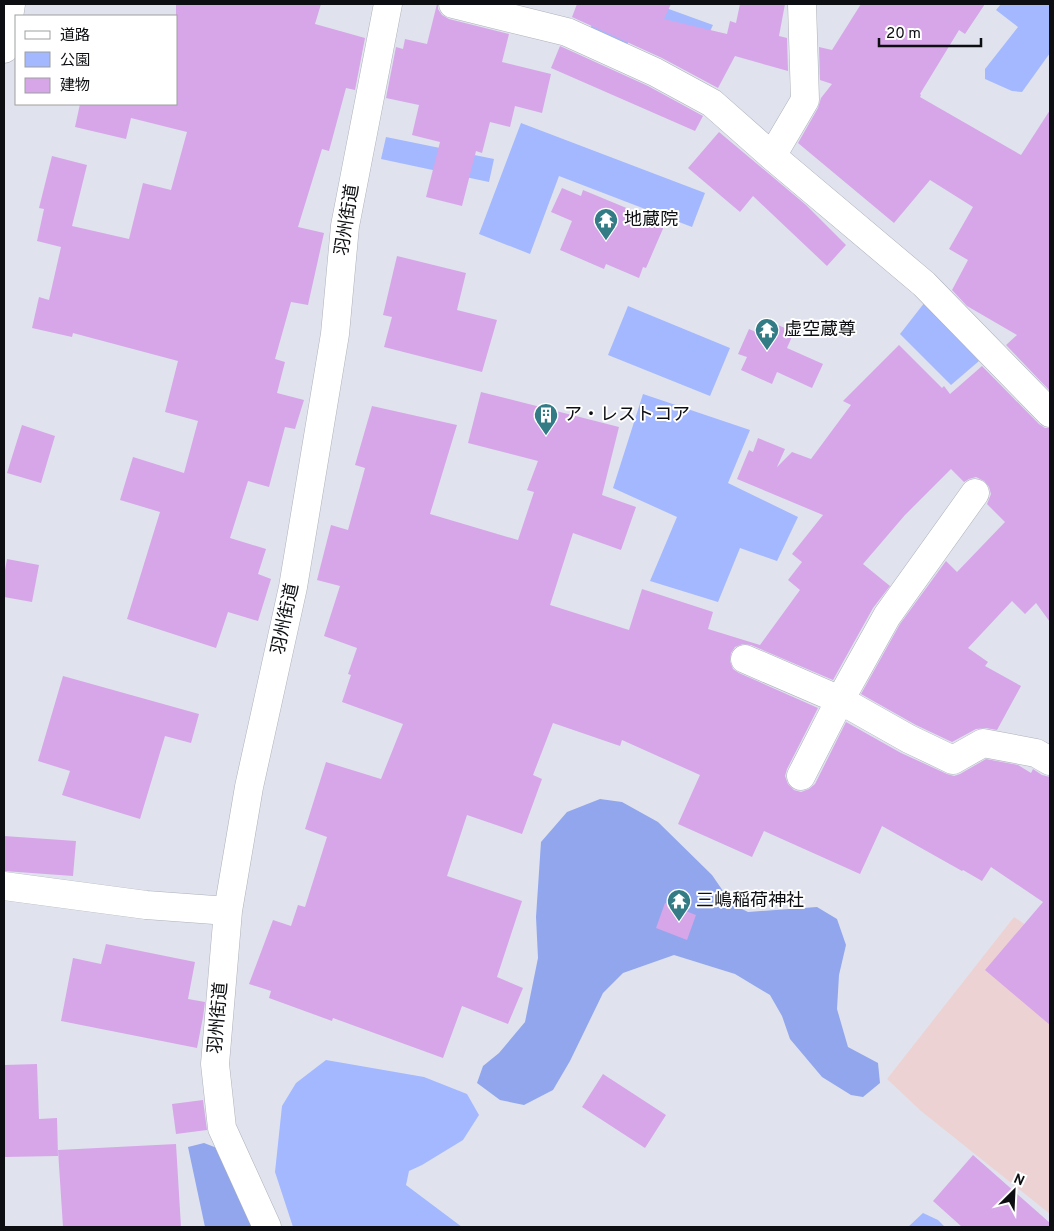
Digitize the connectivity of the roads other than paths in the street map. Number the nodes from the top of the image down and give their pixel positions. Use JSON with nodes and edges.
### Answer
{"nodes":[{"id":1,"x":11,"y":4,"type":"edge"},
{"id":2,"x":388,"y":4,"type":"edge"},
{"id":3,"x":453,"y":4,"type":"edge"},
{"id":4,"x":802,"y":4,"type":"edge"},
{"id":5,"x":4,"y":49,"type":"edge"},
{"id":6,"x":772,"y":156,"type":"junction"},
{"id":7,"x":1050,"y":413,"type":"edge"},
{"id":8,"x":975,"y":493,"type":"dead end"},
{"id":9,"x":745,"y":659,"type":"dead end"},
{"id":10,"x":840,"y":700,"type":"junction"},
{"id":11,"x":1050,"y":760,"type":"edge"},
{"id":12,"x":802,"y":776,"type":"dead end"},
{"id":13,"x":4,"y":886,"type":"edge"},
{"id":14,"x":228,"y":911,"type":"junction"},
{"id":15,"x":267,"y":1227,"type":"edge"}],
"edges":[{"from":1,"to":5,"type":"main road"},
{"from":2,"to":14,"type":"main road","name":"羽州街道"},
{"from":3,"to":6,"type":"main road"},
{"from":4,"to":6,"type":"main road"},
{"from":6,"to":7,"type":"main road"},
{"from":8,"to":10,"type":"main road"},
{"from":9,"to":10,"type":"main road"},
{"from":10,"to":11,"type":"main road"},
{"from":10,"to":12,"type":"main road"},
{"from":13,"to":14,"type":"main road"},
{"from":14,"to":15,"type":"main road","name":"羽州街道"}]}
